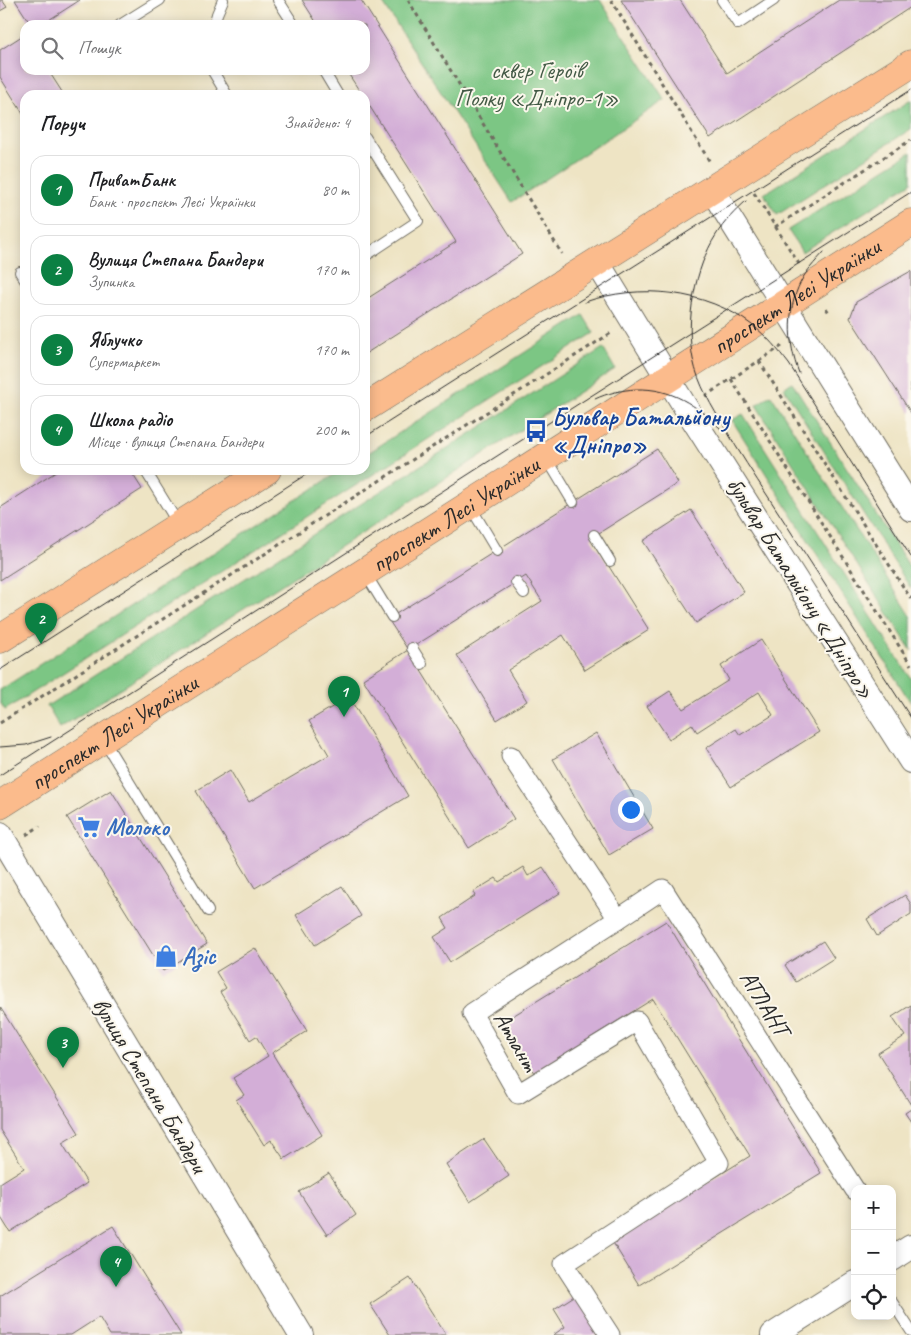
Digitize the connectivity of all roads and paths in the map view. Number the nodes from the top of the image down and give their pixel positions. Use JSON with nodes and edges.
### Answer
{"nodes":[{"id":1,"x":160,"y":0,"type":"edge"},
{"id":2,"x":222,"y":0,"type":"edge"},
{"id":3,"x":278,"y":0,"type":"edge"},
{"id":4,"x":408,"y":0,"type":"edge"},
{"id":5,"x":611,"y":0,"type":"edge"},
{"id":6,"x":722,"y":0,"type":"edge"},
{"id":7,"x":774,"y":0,"type":"edge"},
{"id":8,"x":128,"y":20,"type":"edge"},
{"id":9,"x":215,"y":20,"type":"edge"},
{"id":10,"x":291,"y":20,"type":"edge"},
{"id":11,"x":911,"y":64,"type":"edge"},
{"id":12,"x":215,"y":75,"type":"edge"},
{"id":13,"x":326,"y":75,"type":"edge"},
{"id":14,"x":224,"y":90,"type":"edge"},
{"id":15,"x":335,"y":90,"type":"edge"},
{"id":16,"x":911,"y":140,"type":"edge"},
{"id":17,"x":370,"y":145,"type":"edge"},
{"id":18,"x":710,"y":162,"type":"dead end"},
{"id":19,"x":741,"y":171,"type":"junction"},
{"id":20,"x":712,"y":190,"type":"junction"},
{"id":21,"x":911,"y":223,"type":"edge"},
{"id":22,"x":775,"y":227,"type":"junction"},
{"id":23,"x":559,"y":249,"type":"dead end"},
{"id":24,"x":370,"y":253,"type":"edge"},
{"id":25,"x":597,"y":262,"type":"junction"},
{"id":26,"x":812,"y":286,"type":"junction"},
{"id":27,"x":783,"y":305,"type":"junction"},
{"id":28,"x":830,"y":314,"type":"dead end"},
{"id":29,"x":611,"y":333,"type":"dead end"},
{"id":30,"x":801,"y":333,"type":"junction"},
{"id":31,"x":759,"y":361,"type":"junction"},
{"id":32,"x":668,"y":378,"type":"junction"},
{"id":33,"x":731,"y":379,"type":"junction"},
{"id":34,"x":370,"y":405,"type":"edge"},
{"id":35,"x":686,"y":408,"type":"junction"},
{"id":36,"x":545,"y":456,"type":"junction"},
{"id":37,"x":148,"y":475,"type":"edge"},
{"id":38,"x":259,"y":475,"type":"edge"},
{"id":39,"x":573,"y":502,"type":"dead end"},
{"id":40,"x":469,"y":505,"type":"junction"},
{"id":41,"x":911,"y":509,"type":"edge"},
{"id":42,"x":179,"y":525,"type":"junction"},
{"id":43,"x":594,"y":535,"type":"dead end"},
{"id":44,"x":497,"y":550,"type":"dead end"},
{"id":45,"x":610,"y":560,"type":"dead end"},
{"id":46,"x":365,"y":572,"type":"junction"},
{"id":47,"x":516,"y":582,"type":"dead end"},
{"id":48,"x":524,"y":593,"type":"dead end"},
{"id":49,"x":911,"y":600,"type":"edge"},
{"id":50,"x":392,"y":617,"type":"dead end"},
{"id":51,"x":0,"y":639,"type":"edge"},
{"id":52,"x":412,"y":648,"type":"dead end"},
{"id":53,"x":422,"y":664,"type":"dead end"},
{"id":54,"x":911,"y":665,"type":"edge"},
{"id":55,"x":0,"y":723,"type":"edge"},
{"id":56,"x":104,"y":739,"type":"junction"},
{"id":57,"x":911,"y":761,"type":"edge"},
{"id":58,"x":0,"y":805,"type":"edge"},
{"id":59,"x":0,"y":834,"type":"edge"},
{"id":60,"x":607,"y":902,"type":"dead end"},
{"id":61,"x":208,"y":911,"type":"dead end"},
{"id":62,"x":618,"y":919,"type":"junction"},
{"id":63,"x":852,"y":1185,"type":"edge"},
{"id":64,"x":851,"y":1286,"type":"edge"},
{"id":65,"x":896,"y":1308,"type":"edge"},
{"id":66,"x":911,"y":1331,"type":"edge"},
{"id":67,"x":301,"y":1335,"type":"edge"},
{"id":68,"x":610,"y":1335,"type":"edge"},
{"id":69,"x":773,"y":1335,"type":"edge"}],
"edges":[{"from":1,"to":8,"type":"lane"},
{"from":2,"to":9,"type":"lane"},
{"from":3,"to":10,"type":"lane"},
{"from":4,"to":23,"type":"path"},
{"from":5,"to":18,"type":"path"},
{"from":6,"to":7,"type":"lane"},
{"from":11,"to":19,"type":"main road"},
{"from":12,"to":14,"type":"lane"},
{"from":13,"to":15,"type":"lane"},
{"from":16,"to":22,"type":"path"},
{"from":17,"to":24,"type":"lane"},
{"from":19,"to":20,"type":"main road"},
{"from":19,"to":22,"type":"path"},
{"from":20,"to":25,"type":"main road"},
{"from":20,"to":27,"type":"street"},
{"from":21,"to":26,"type":"main road","name":"проспект Лесі Українки"},
{"from":22,"to":26,"type":"path"},
{"from":25,"to":32,"type":"street","name":"бульвар Батальйону «Дніпро»"},
{"from":25,"to":34,"type":"main road"},
{"from":26,"to":27,"type":"main road","name":"проспект Лесі Українки"},
{"from":26,"to":28,"type":"path"},
{"from":27,"to":30,"type":"street"},
{"from":27,"to":32,"type":"main road","name":"проспект Лесі Українки"},
{"from":29,"to":55,"type":"path"},
{"from":30,"to":31,"type":"path"},
{"from":30,"to":41,"type":"street"},
{"from":31,"to":33,"type":"path"},
{"from":31,"to":49,"type":"path"},
{"from":32,"to":35,"type":"street","name":"бульвар Батальйону «Дніпро»"},
{"from":32,"to":36,"type":"main road","name":"проспект Лесі Українки"},
{"from":33,"to":35,"type":"path"},
{"from":33,"to":54,"type":"path"},
{"from":35,"to":57,"type":"street","name":"бульвар Батальйону «Дніпро»"},
{"from":36,"to":39,"type":"lane"},
{"from":36,"to":40,"type":"main road","name":"проспект Лесі Українки"},
{"from":37,"to":42,"type":"lane"},
{"from":38,"to":42,"type":"main road"},
{"from":40,"to":44,"type":"lane"},
{"from":40,"to":46,"type":"main road","name":"проспект Лесі Українки"},
{"from":42,"to":51,"type":"main road"},
{"from":43,"to":45,"type":"lane"},
{"from":46,"to":50,"type":"lane"},
{"from":46,"to":56,"type":"main road","name":"проспект Лесі Українки"},
{"from":47,"to":48,"type":"lane"},
{"from":52,"to":53,"type":"lane"},
{"from":56,"to":58,"type":"main road","name":"проспект Лесі Українки"},
{"from":56,"to":61,"type":"lane"},
{"from":59,"to":67,"type":"street","name":"вулиця Степана Бандери"},
{"from":60,"to":62,"type":"street"},
{"from":62,"to":63,"type":"street","name":"АТЛАНТ"},
{"from":62,"to":68,"type":"street","name":"Атлант"},
{"from":64,"to":69,"type":"street"},
{"from":65,"to":66,"type":"lane"}]}
